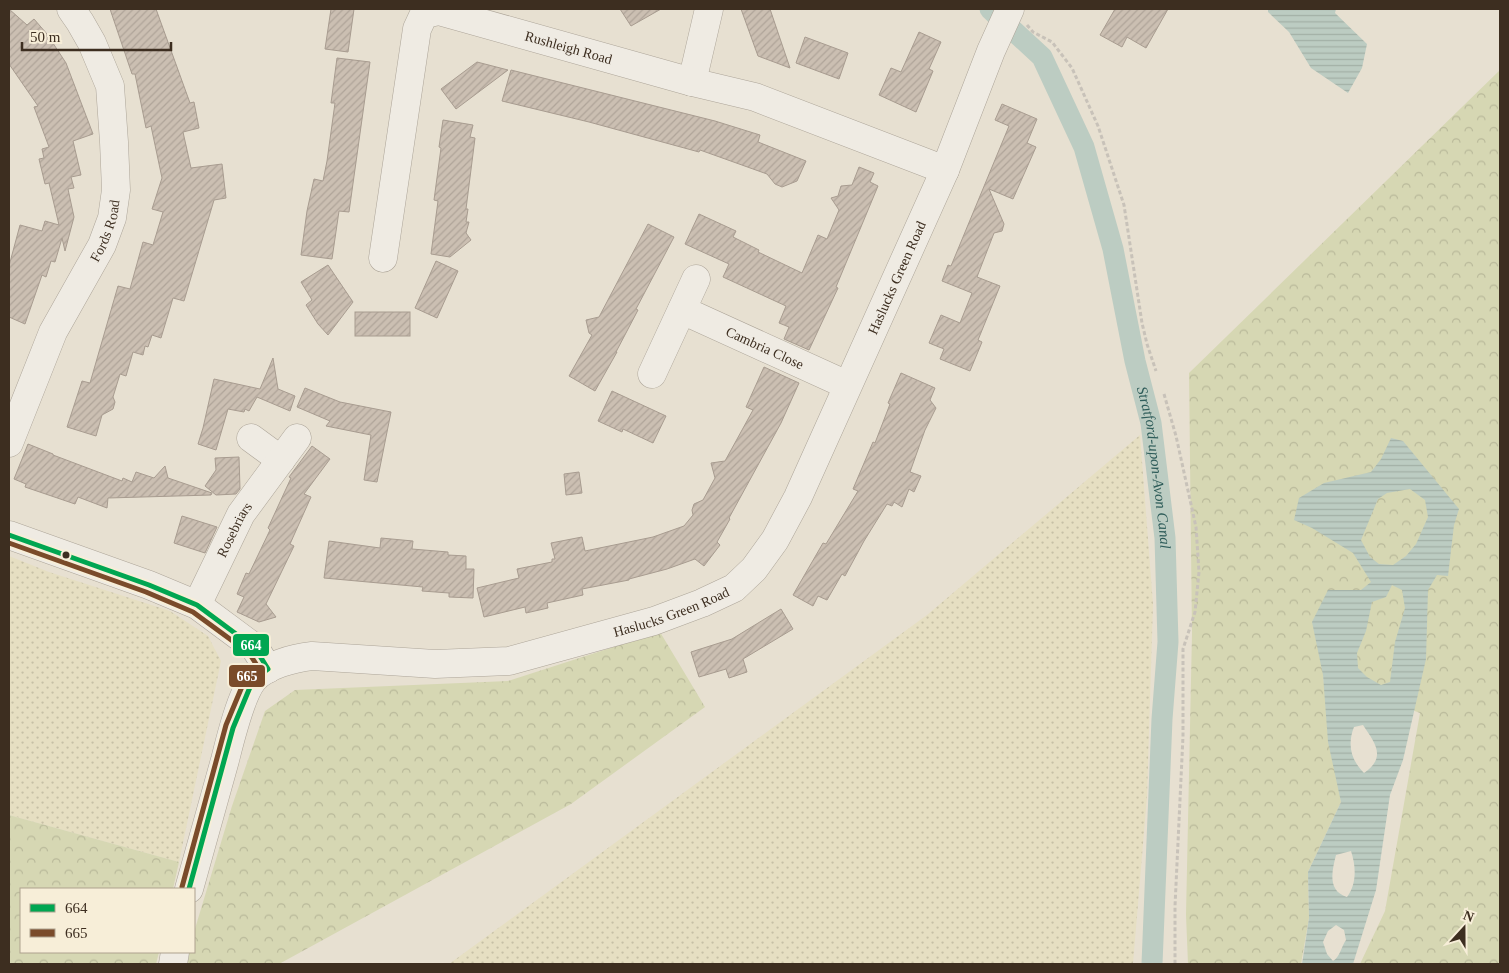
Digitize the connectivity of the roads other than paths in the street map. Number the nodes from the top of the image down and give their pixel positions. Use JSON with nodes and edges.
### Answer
{"nodes":[{"id":1,"x":71,"y":9,"type":"edge"},
{"id":2,"x":709,"y":9,"type":"edge"},
{"id":3,"x":1017,"y":14,"type":"edge"},
{"id":4,"x":692,"y":82,"type":"junction"},
{"id":5,"x":945,"y":170,"type":"junction"},
{"id":6,"x":383,"y":258,"type":"dead end"},
{"id":7,"x":696,"y":279,"type":"dead end"},
{"id":8,"x":682,"y":310,"type":"junction"},
{"id":9,"x":652,"y":374,"type":"dead end"},
{"id":10,"x":848,"y":385,"type":"junction"},
{"id":11,"x":251,"y":438,"type":"dead end"},
{"id":12,"x":297,"y":438,"type":"dead end"},
{"id":13,"x":9,"y":443,"type":"edge"},
{"id":14,"x":281,"y":460,"type":"junction"},
{"id":15,"x":9,"y":535,"type":"edge"},
{"id":16,"x":197,"y":605,"type":"junction"},
{"id":17,"x":268,"y":669,"type":"junction"},
{"id":18,"x":190,"y":888,"type":"edge"}],
"edges":[{"from":1,"to":13,"type":"street","name":"Fords Road"},
{"from":2,"to":4,"type":"street"},
{"from":3,"to":5,"type":"street","name":"Haslucks Green Road"},
{"from":4,"to":5,"type":"street","name":"Rushleigh Road"},
{"from":4,"to":6,"type":"street","name":"Rushleigh Road"},
{"from":5,"to":10,"type":"street","name":"Haslucks Green Road"},
{"from":7,"to":8,"type":"street"},
{"from":8,"to":9,"type":"street"},
{"from":8,"to":10,"type":"street","name":"Cambria Close"},
{"from":10,"to":17,"type":"street","name":"Haslucks Green Road"},
{"from":11,"to":14,"type":"street"},
{"from":12,"to":14,"type":"street","name":"Rosebriars"},
{"from":14,"to":16,"type":"street","name":"Rosebriars"},
{"from":15,"to":16,"type":"street"},
{"from":16,"to":17,"type":"street"},
{"from":17,"to":18,"type":"street"}]}
